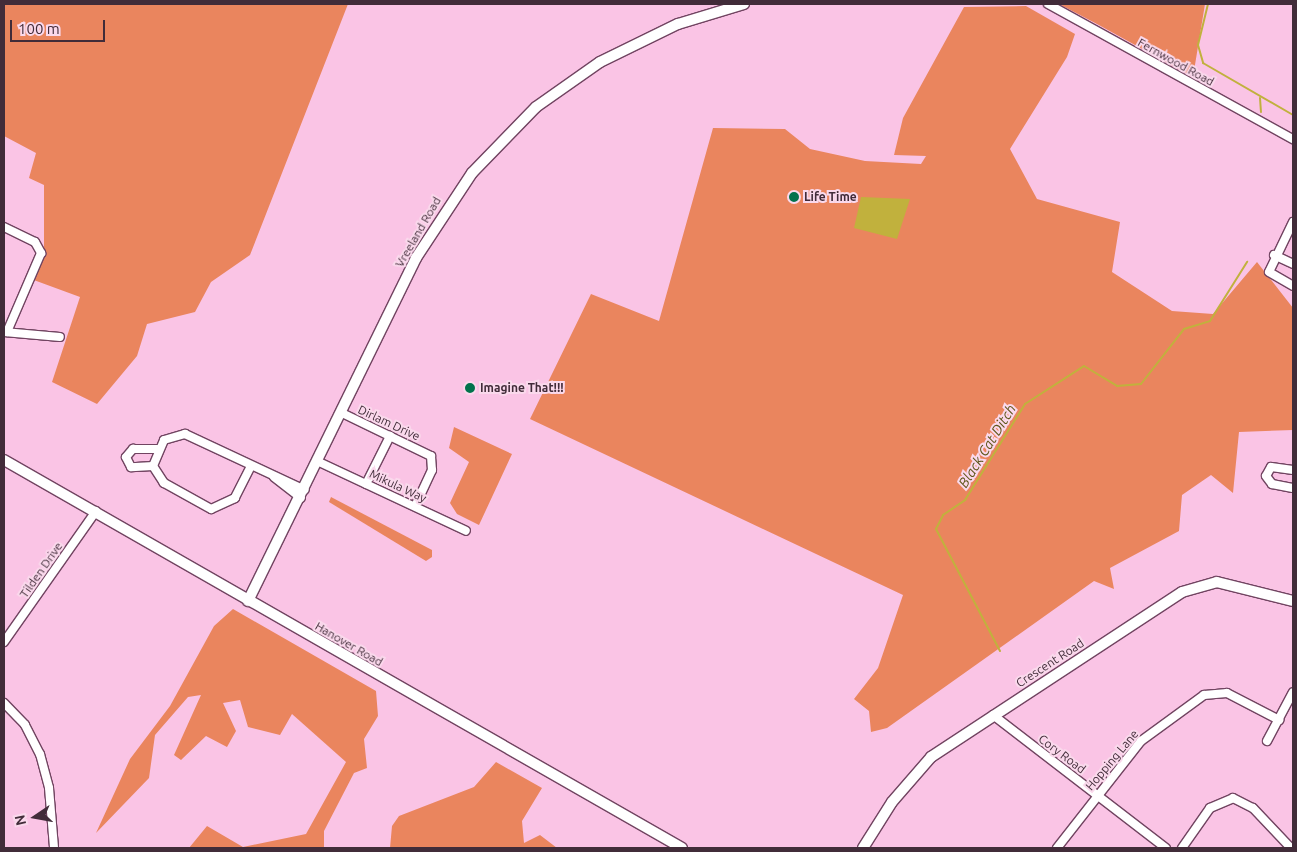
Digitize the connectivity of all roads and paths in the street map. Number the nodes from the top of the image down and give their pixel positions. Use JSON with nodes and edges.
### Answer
{"nodes":[{"id":1,"x":744,"y":4,"type":"edge"},
{"id":2,"x":1048,"y":4,"type":"edge"},
{"id":3,"x":1293,"y":139,"type":"edge"},
{"id":4,"x":1293,"y":222,"type":"edge"},
{"id":5,"x":4,"y":227,"type":"edge"},
{"id":6,"x":1274,"y":255,"type":"junction"},
{"id":7,"x":1293,"y":264,"type":"edge"},
{"id":8,"x":1293,"y":286,"type":"edge"},
{"id":9,"x":5,"y":332,"type":"edge"},
{"id":10,"x":60,"y":337,"type":"dead end"},
{"id":11,"x":342,"y":413,"type":"junction"},
{"id":12,"x":390,"y":436,"type":"junction"},
{"id":13,"x":157,"y":449,"type":"junction"},
{"id":14,"x":4,"y":460,"type":"edge"},
{"id":15,"x":319,"y":462,"type":"junction"},
{"id":16,"x":153,"y":466,"type":"junction"},
{"id":17,"x":251,"y":466,"type":"junction"},
{"id":18,"x":1293,"y":470,"type":"edge"},
{"id":19,"x":366,"y":484,"type":"junction"},
{"id":20,"x":1293,"y":488,"type":"edge"},
{"id":21,"x":303,"y":494,"type":"junction"},
{"id":22,"x":415,"y":506,"type":"junction"},
{"id":23,"x":96,"y":511,"type":"junction"},
{"id":24,"x":466,"y":532,"type":"dead end"},
{"id":25,"x":1293,"y":600,"type":"edge"},
{"id":26,"x":248,"y":601,"type":"junction"},
{"id":27,"x":4,"y":642,"type":"edge"},
{"id":28,"x":1293,"y":692,"type":"edge"},
{"id":29,"x":4,"y":703,"type":"edge"},
{"id":30,"x":993,"y":715,"type":"junction"},
{"id":31,"x":1279,"y":720,"type":"junction"},
{"id":32,"x":1267,"y":741,"type":"dead end"},
{"id":33,"x":1098,"y":795,"type":"junction"},
{"id":34,"x":54,"y":848,"type":"edge"},
{"id":35,"x":682,"y":848,"type":"edge"},
{"id":36,"x":863,"y":848,"type":"edge"},
{"id":37,"x":1057,"y":848,"type":"edge"},
{"id":38,"x":1166,"y":848,"type":"edge"},
{"id":39,"x":1182,"y":848,"type":"edge"},
{"id":40,"x":1291,"y":848,"type":"edge"}],
"edges":[{"from":1,"to":11,"type":"street","name":"Vreeland Road"},
{"from":2,"to":3,"type":"street","name":"Fernwood Road"},
{"from":4,"to":6,"type":"street"},
{"from":5,"to":9,"type":"street"},
{"from":6,"to":7,"type":"street"},
{"from":6,"to":8,"type":"street"},
{"from":9,"to":10,"type":"street"},
{"from":11,"to":12,"type":"street","name":"Dirlam Drive"},
{"from":11,"to":15,"type":"street","name":"Vreeland Road"},
{"from":12,"to":19,"type":"street"},
{"from":12,"to":22,"type":"street","name":"Dirlam Drive"},
{"from":13,"to":16,"type":"street"},
{"from":13,"to":16,"type":"street"},
{"from":13,"to":17,"type":"street"},
{"from":14,"to":23,"type":"street","name":"Hanover Road"},
{"from":15,"to":19,"type":"street","name":"Mikula Way"},
{"from":15,"to":21,"type":"street","name":"Vreeland Road"},
{"from":16,"to":17,"type":"street"},
{"from":17,"to":21,"type":"street"},
{"from":18,"to":20,"type":"street"},
{"from":19,"to":22,"type":"street","name":"Mikula Way"},
{"from":21,"to":26,"type":"street","name":"Vreeland Road"},
{"from":22,"to":24,"type":"street","name":"Mikula Way"},
{"from":23,"to":26,"type":"street","name":"Hanover Road"},
{"from":23,"to":27,"type":"street","name":"Tilden Drive"},
{"from":25,"to":30,"type":"street","name":"Crescent Road"},
{"from":26,"to":35,"type":"street","name":"Hanover Road"},
{"from":28,"to":31,"type":"street"},
{"from":29,"to":34,"type":"street"},
{"from":30,"to":33,"type":"street","name":"Cory Road"},
{"from":30,"to":36,"type":"street","name":"Crescent Road"},
{"from":31,"to":32,"type":"street"},
{"from":31,"to":33,"type":"street","name":"Hopping Lane"},
{"from":33,"to":37,"type":"street","name":"Hopping Lane"},
{"from":33,"to":38,"type":"street","name":"Cory Road"},
{"from":39,"to":40,"type":"street"}]}
